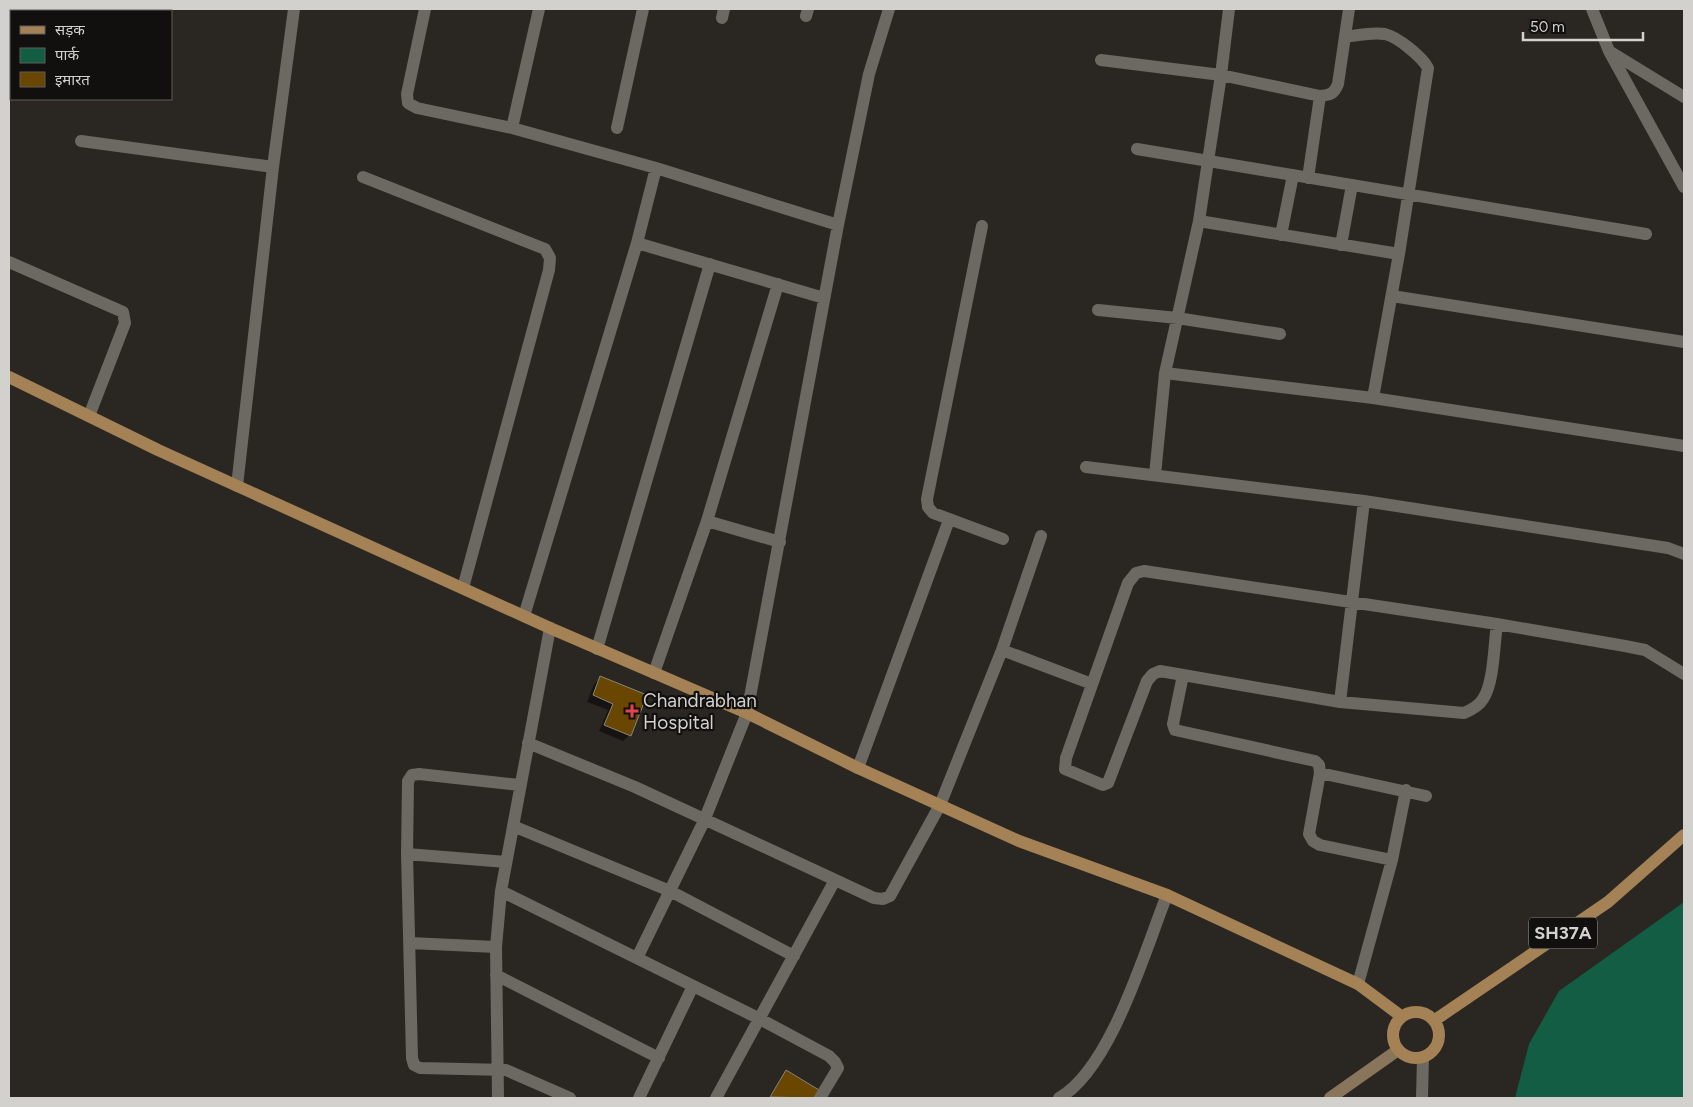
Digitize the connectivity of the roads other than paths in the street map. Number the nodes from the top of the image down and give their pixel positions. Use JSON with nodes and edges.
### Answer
{"nodes":[{"id":1,"x":294,"y":9,"type":"edge"},
{"id":2,"x":425,"y":9,"type":"edge"},
{"id":3,"x":539,"y":9,"type":"edge"},
{"id":4,"x":643,"y":9,"type":"edge"},
{"id":5,"x":889,"y":9,"type":"edge"},
{"id":6,"x":1228,"y":9,"type":"edge"},
{"id":7,"x":1349,"y":9,"type":"edge"},
{"id":8,"x":1592,"y":9,"type":"edge"},
{"id":9,"x":1345,"y":37,"type":"junction"},
{"id":10,"x":1609,"y":51,"type":"junction"},
{"id":11,"x":1101,"y":60,"type":"dead end"},
{"id":12,"x":1221,"y":75,"type":"junction"},
{"id":13,"x":1320,"y":96,"type":"junction"},
{"id":14,"x":1684,"y":96,"type":"edge"},
{"id":15,"x":512,"y":128,"type":"junction"},
{"id":16,"x":617,"y":128,"type":"dead end"},
{"id":17,"x":82,"y":141,"type":"dead end"},
{"id":18,"x":1137,"y":149,"type":"dead end"},
{"id":19,"x":1208,"y":162,"type":"junction"},
{"id":20,"x":273,"y":166,"type":"junction"},
{"id":21,"x":656,"y":168,"type":"junction"},
{"id":22,"x":1293,"y":175,"type":"junction"},
{"id":23,"x":364,"y":177,"type":"dead end"},
{"id":24,"x":1308,"y":178,"type":"junction"},
{"id":25,"x":1352,"y":185,"type":"junction"},
{"id":26,"x":1684,"y":187,"type":"edge"},
{"id":27,"x":1409,"y":195,"type":"junction"},
{"id":28,"x":1199,"y":221,"type":"junction"},
{"id":29,"x":838,"y":225,"type":"junction"},
{"id":30,"x":982,"y":226,"type":"dead end"},
{"id":31,"x":1646,"y":234,"type":"dead end"},
{"id":32,"x":1281,"y":235,"type":"junction"},
{"id":33,"x":637,"y":243,"type":"junction"},
{"id":34,"x":1341,"y":245,"type":"junction"},
{"id":35,"x":1399,"y":254,"type":"junction"},
{"id":36,"x":9,"y":262,"type":"edge"},
{"id":37,"x":710,"y":264,"type":"junction"},
{"id":38,"x":778,"y":284,"type":"junction"},
{"id":39,"x":1392,"y":296,"type":"junction"},
{"id":40,"x":824,"y":298,"type":"junction"},
{"id":41,"x":1098,"y":310,"type":"dead end"},
{"id":42,"x":1177,"y":318,"type":"junction"},
{"id":43,"x":1280,"y":334,"type":"dead end"},
{"id":44,"x":1684,"y":342,"type":"edge"},
{"id":45,"x":1165,"y":374,"type":"junction"},
{"id":46,"x":9,"y":377,"type":"edge"},
{"id":47,"x":1374,"y":398,"type":"junction"},
{"id":48,"x":89,"y":416,"type":"junction"},
{"id":49,"x":1684,"y":446,"type":"edge"},
{"id":50,"x":1086,"y":467,"type":"dead end"},
{"id":51,"x":1155,"y":475,"type":"junction"},
{"id":52,"x":237,"y":486,"type":"junction"},
{"id":53,"x":1364,"y":502,"type":"junction"},
{"id":54,"x":949,"y":520,"type":"junction"},
{"id":55,"x":707,"y":521,"type":"junction"},
{"id":56,"x":1041,"y":536,"type":"dead end"},
{"id":57,"x":1003,"y":539,"type":"dead end"},
{"id":58,"x":780,"y":542,"type":"junction"},
{"id":59,"x":1684,"y":554,"type":"edge"},
{"id":60,"x":463,"y":588,"type":"junction"},
{"id":61,"x":1352,"y":602,"type":"junction"},
{"id":62,"x":524,"y":616,"type":"junction"},
{"id":63,"x":1497,"y":624,"type":"junction"},
{"id":64,"x":550,"y":628,"type":"junction"},
{"id":65,"x":598,"y":648,"type":"junction"},
{"id":66,"x":1002,"y":650,"type":"junction"},
{"id":67,"x":654,"y":673,"type":"junction"},
{"id":68,"x":1183,"y":674,"type":"junction"},
{"id":69,"x":1684,"y":674,"type":"edge"},
{"id":70,"x":1092,"y":684,"type":"junction"},
{"id":71,"x":1340,"y":702,"type":"junction"},
{"id":72,"x":747,"y":713,"type":"junction"},
{"id":73,"x":528,"y":743,"type":"junction"},
{"id":74,"x":858,"y":768,"type":"junction"},
{"id":75,"x":1320,"y":773,"type":"junction"},
{"id":76,"x":520,"y":785,"type":"junction"},
{"id":77,"x":1406,"y":790,"type":"junction"},
{"id":78,"x":1426,"y":796,"type":"dead end"},
{"id":79,"x":940,"y":805,"type":"junction"},
{"id":80,"x":704,"y":821,"type":"junction"},
{"id":81,"x":513,"y":826,"type":"junction"},
{"id":82,"x":1684,"y":835,"type":"edge"},
{"id":83,"x":407,"y":854,"type":"junction"},
{"id":84,"x":1392,"y":860,"type":"junction"},
{"id":85,"x":506,"y":862,"type":"junction"},
{"id":86,"x":835,"y":880,"type":"junction"},
{"id":87,"x":501,"y":891,"type":"junction"},
{"id":88,"x":670,"y":891,"type":"junction"},
{"id":89,"x":1166,"y":895,"type":"junction"},
{"id":90,"x":410,"y":943,"type":"junction"},
{"id":91,"x":496,"y":947,"type":"junction"},
{"id":92,"x":794,"y":956,"type":"junction"},
{"id":93,"x":637,"y":958,"type":"junction"},
{"id":94,"x":496,"y":975,"type":"junction"},
{"id":95,"x":1358,"y":984,"type":"junction"},
{"id":96,"x":693,"y":986,"type":"junction"},
{"id":97,"x":1401,"y":1016,"type":"junction"},
{"id":98,"x":760,"y":1019,"type":"junction"},
{"id":99,"x":1435,"y":1020,"type":"junction"},
{"id":100,"x":1398,"y":1050,"type":"junction"},
{"id":101,"x":1423,"y":1057,"type":"junction"},
{"id":102,"x":658,"y":1058,"type":"junction"},
{"id":103,"x":497,"y":1070,"type":"junction"},
{"id":104,"x":498,"y":1098,"type":"edge"},
{"id":105,"x":570,"y":1098,"type":"edge"},
{"id":106,"x":639,"y":1098,"type":"edge"},
{"id":107,"x":716,"y":1098,"type":"edge"},
{"id":108,"x":820,"y":1098,"type":"edge"},
{"id":109,"x":1058,"y":1098,"type":"edge"},
{"id":110,"x":1330,"y":1098,"type":"edge"},
{"id":111,"x":1422,"y":1098,"type":"edge"}],
"edges":[{"from":1,"to":20,"type":"street"},
{"from":2,"to":15,"type":"street"},
{"from":3,"to":15,"type":"street"},
{"from":4,"to":16,"type":"street"},
{"from":5,"to":29,"type":"street"},
{"from":6,"to":12,"type":"street"},
{"from":7,"to":9,"type":"street"},
{"from":8,"to":10,"type":"street"},
{"from":9,"to":13,"type":"street"},
{"from":9,"to":27,"type":"street"},
{"from":10,"to":14,"type":"street"},
{"from":10,"to":26,"type":"street"},
{"from":11,"to":12,"type":"street"},
{"from":12,"to":13,"type":"street"},
{"from":12,"to":19,"type":"street"},
{"from":13,"to":24,"type":"street"},
{"from":15,"to":21,"type":"street"},
{"from":17,"to":20,"type":"street"},
{"from":18,"to":19,"type":"street"},
{"from":19,"to":22,"type":"street"},
{"from":19,"to":28,"type":"street"},
{"from":20,"to":52,"type":"street"},
{"from":21,"to":29,"type":"street"},
{"from":21,"to":33,"type":"street"},
{"from":22,"to":24,"type":"street"},
{"from":22,"to":32,"type":"street"},
{"from":23,"to":60,"type":"street"},
{"from":24,"to":25,"type":"street"},
{"from":25,"to":27,"type":"street"},
{"from":25,"to":34,"type":"street"},
{"from":27,"to":31,"type":"street"},
{"from":27,"to":35,"type":"street"},
{"from":28,"to":32,"type":"street"},
{"from":28,"to":42,"type":"street"},
{"from":29,"to":40,"type":"street"},
{"from":30,"to":54,"type":"street"},
{"from":32,"to":34,"type":"street"},
{"from":33,"to":37,"type":"street"},
{"from":33,"to":62,"type":"street"},
{"from":34,"to":35,"type":"street"},
{"from":35,"to":39,"type":"street"},
{"from":36,"to":48,"type":"street"},
{"from":37,"to":38,"type":"street"},
{"from":37,"to":65,"type":"street"},
{"from":38,"to":40,"type":"street"},
{"from":38,"to":55,"type":"street"},
{"from":39,"to":44,"type":"street"},
{"from":39,"to":47,"type":"street"},
{"from":40,"to":58,"type":"street"},
{"from":41,"to":42,"type":"street"},
{"from":42,"to":43,"type":"street"},
{"from":42,"to":45,"type":"street"},
{"from":45,"to":47,"type":"street"},
{"from":45,"to":51,"type":"street"},
{"from":46,"to":48,"type":"main road"},
{"from":47,"to":49,"type":"street"},
{"from":48,"to":52,"type":"main road"},
{"from":50,"to":51,"type":"street"},
{"from":51,"to":53,"type":"street"},
{"from":52,"to":60,"type":"main road"},
{"from":53,"to":59,"type":"street"},
{"from":53,"to":61,"type":"street"},
{"from":54,"to":57,"type":"street"},
{"from":54,"to":74,"type":"street"},
{"from":55,"to":58,"type":"street"},
{"from":55,"to":67,"type":"street"},
{"from":56,"to":66,"type":"street"},
{"from":58,"to":72,"type":"street"},
{"from":60,"to":62,"type":"main road"},
{"from":61,"to":63,"type":"street"},
{"from":61,"to":70,"type":"street"},
{"from":61,"to":71,"type":"street"},
{"from":62,"to":64,"type":"main road"},
{"from":63,"to":69,"type":"street"},
{"from":63,"to":71,"type":"street"},
{"from":64,"to":65,"type":"main road"},
{"from":64,"to":73,"type":"street"},
{"from":65,"to":67,"type":"main road"},
{"from":66,"to":70,"type":"street"},
{"from":66,"to":79,"type":"street"},
{"from":67,"to":72,"type":"main road"},
{"from":68,"to":70,"type":"street"},
{"from":68,"to":71,"type":"street"},
{"from":68,"to":75,"type":"street"},
{"from":72,"to":74,"type":"main road"},
{"from":72,"to":80,"type":"street"},
{"from":73,"to":76,"type":"street"},
{"from":73,"to":80,"type":"street"},
{"from":74,"to":79,"type":"main road"},
{"from":75,"to":77,"type":"street"},
{"from":75,"to":84,"type":"street"},
{"from":76,"to":81,"type":"street"},
{"from":76,"to":83,"type":"street"},
{"from":77,"to":78,"type":"street"},
{"from":77,"to":84,"type":"street"},
{"from":79,"to":86,"type":"street"},
{"from":79,"to":89,"type":"main road"},
{"from":80,"to":86,"type":"street"},
{"from":80,"to":88,"type":"street"},
{"from":81,"to":85,"type":"street"},
{"from":81,"to":88,"type":"street"},
{"from":82,"to":99,"type":"main road","number":"SH37A"},
{"from":83,"to":85,"type":"street"},
{"from":83,"to":90,"type":"street"},
{"from":84,"to":95,"type":"street"},
{"from":85,"to":87,"type":"street"},
{"from":86,"to":92,"type":"street"},
{"from":87,"to":91,"type":"street"},
{"from":87,"to":93,"type":"street"},
{"from":88,"to":92,"type":"street"},
{"from":88,"to":93,"type":"street"},
{"from":89,"to":95,"type":"main road"},
{"from":89,"to":109,"type":"street"},
{"from":90,"to":91,"type":"street"},
{"from":90,"to":103,"type":"street"},
{"from":91,"to":94,"type":"street"},
{"from":92,"to":98,"type":"street"},
{"from":93,"to":96,"type":"street"},
{"from":94,"to":102,"type":"street"},
{"from":94,"to":103,"type":"street"},
{"from":95,"to":97,"type":"main road"},
{"from":96,"to":98,"type":"street"},
{"from":96,"to":102,"type":"street"},
{"from":97,"to":99,"type":"main road"},
{"from":97,"to":100,"type":"main road"},
{"from":98,"to":107,"type":"street"},
{"from":98,"to":108,"type":"street"},
{"from":99,"to":101,"type":"main road"},
{"from":100,"to":101,"type":"main road"},
{"from":100,"to":110,"type":"main road"},
{"from":101,"to":111,"type":"street"},
{"from":102,"to":106,"type":"street"},
{"from":103,"to":104,"type":"street"},
{"from":103,"to":105,"type":"street"}]}
